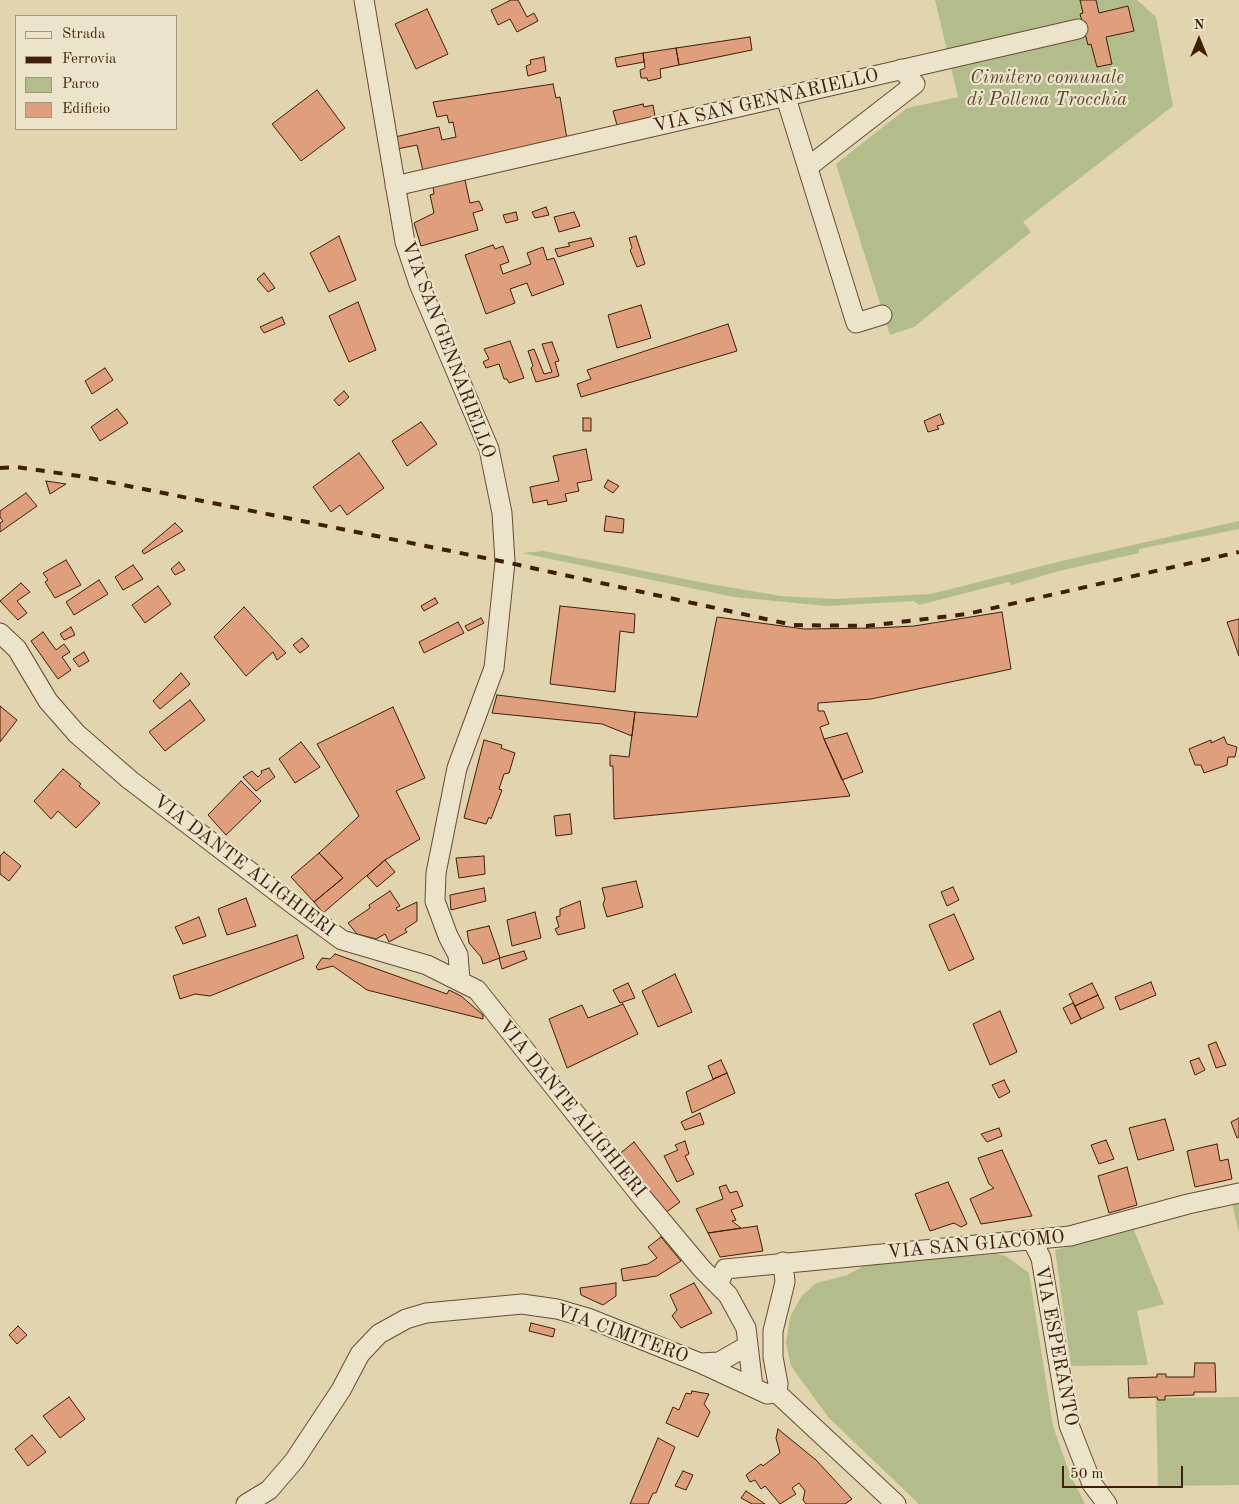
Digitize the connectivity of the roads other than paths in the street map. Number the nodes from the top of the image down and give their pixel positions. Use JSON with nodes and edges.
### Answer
{"nodes":[{"id":1,"x":364,"y":0,"type":"edge"},
{"id":2,"x":1078,"y":29,"type":"dead end"},
{"id":3,"x":901,"y":69,"type":"junction"},
{"id":4,"x":786,"y":98,"type":"junction"},
{"id":5,"x":808,"y":167,"type":"junction"},
{"id":6,"x":395,"y":186,"type":"junction"},
{"id":7,"x":882,"y":315,"type":"dead end"},
{"id":8,"x":0,"y":633,"type":"edge"},
{"id":9,"x":460,"y":980,"type":"junction"},
{"id":10,"x":1239,"y":1193,"type":"edge"},
{"id":11,"x":1032,"y":1240,"type":"junction"},
{"id":12,"x":783,"y":1262,"type":"junction"},
{"id":13,"x":722,"y":1277,"type":"junction"},
{"id":14,"x":747,"y":1346,"type":"junction"},
{"id":15,"x":700,"y":1363,"type":"junction"},
{"id":16,"x":753,"y":1387,"type":"junction"},
{"id":17,"x":777,"y":1393,"type":"junction"},
{"id":18,"x":246,"y":1504,"type":"edge"},
{"id":19,"x":896,"y":1504,"type":"edge"},
{"id":20,"x":1108,"y":1504,"type":"edge"}],
"edges":[{"from":1,"to":6,"type":"street","name":"VIA SAN GENNARIELLO"},
{"from":2,"to":3,"type":"street","name":"VIA SAN GENNARIELLO"},
{"from":3,"to":4,"type":"street","name":"VIA SAN GENNARIELLO"},
{"from":3,"to":5,"type":"street"},
{"from":4,"to":5,"type":"street"},
{"from":4,"to":6,"type":"street","name":"VIA SAN GENNARIELLO"},
{"from":5,"to":7,"type":"street"},
{"from":6,"to":9,"type":"street","name":"VIA SAN GENNARIELLO"},
{"from":8,"to":9,"type":"street","name":"VIA DANTE ALIGHIERI"},
{"from":9,"to":13,"type":"street","name":"VIA DANTE ALIGHIERI"},
{"from":10,"to":11,"type":"street","name":"VIA SAN GIACOMO"},
{"from":11,"to":12,"type":"street","name":"VIA SAN GIACOMO"},
{"from":11,"to":20,"type":"street","name":"VIA ESPERANTO"},
{"from":12,"to":13,"type":"street","name":"VIA SAN GIACOMO"},
{"from":12,"to":17,"type":"street"},
{"from":13,"to":14,"type":"street","name":"VIA DANTE ALIGHIERI"},
{"from":14,"to":15,"type":"street"},
{"from":14,"to":16,"type":"street","name":"VIA DANTE ALIGHIERI"},
{"from":15,"to":16,"type":"street","name":"VIA CIMITERO"},
{"from":15,"to":18,"type":"street","name":"VIA CIMITERO"},
{"from":16,"to":17,"type":"street"},
{"from":17,"to":19,"type":"street"}]}
